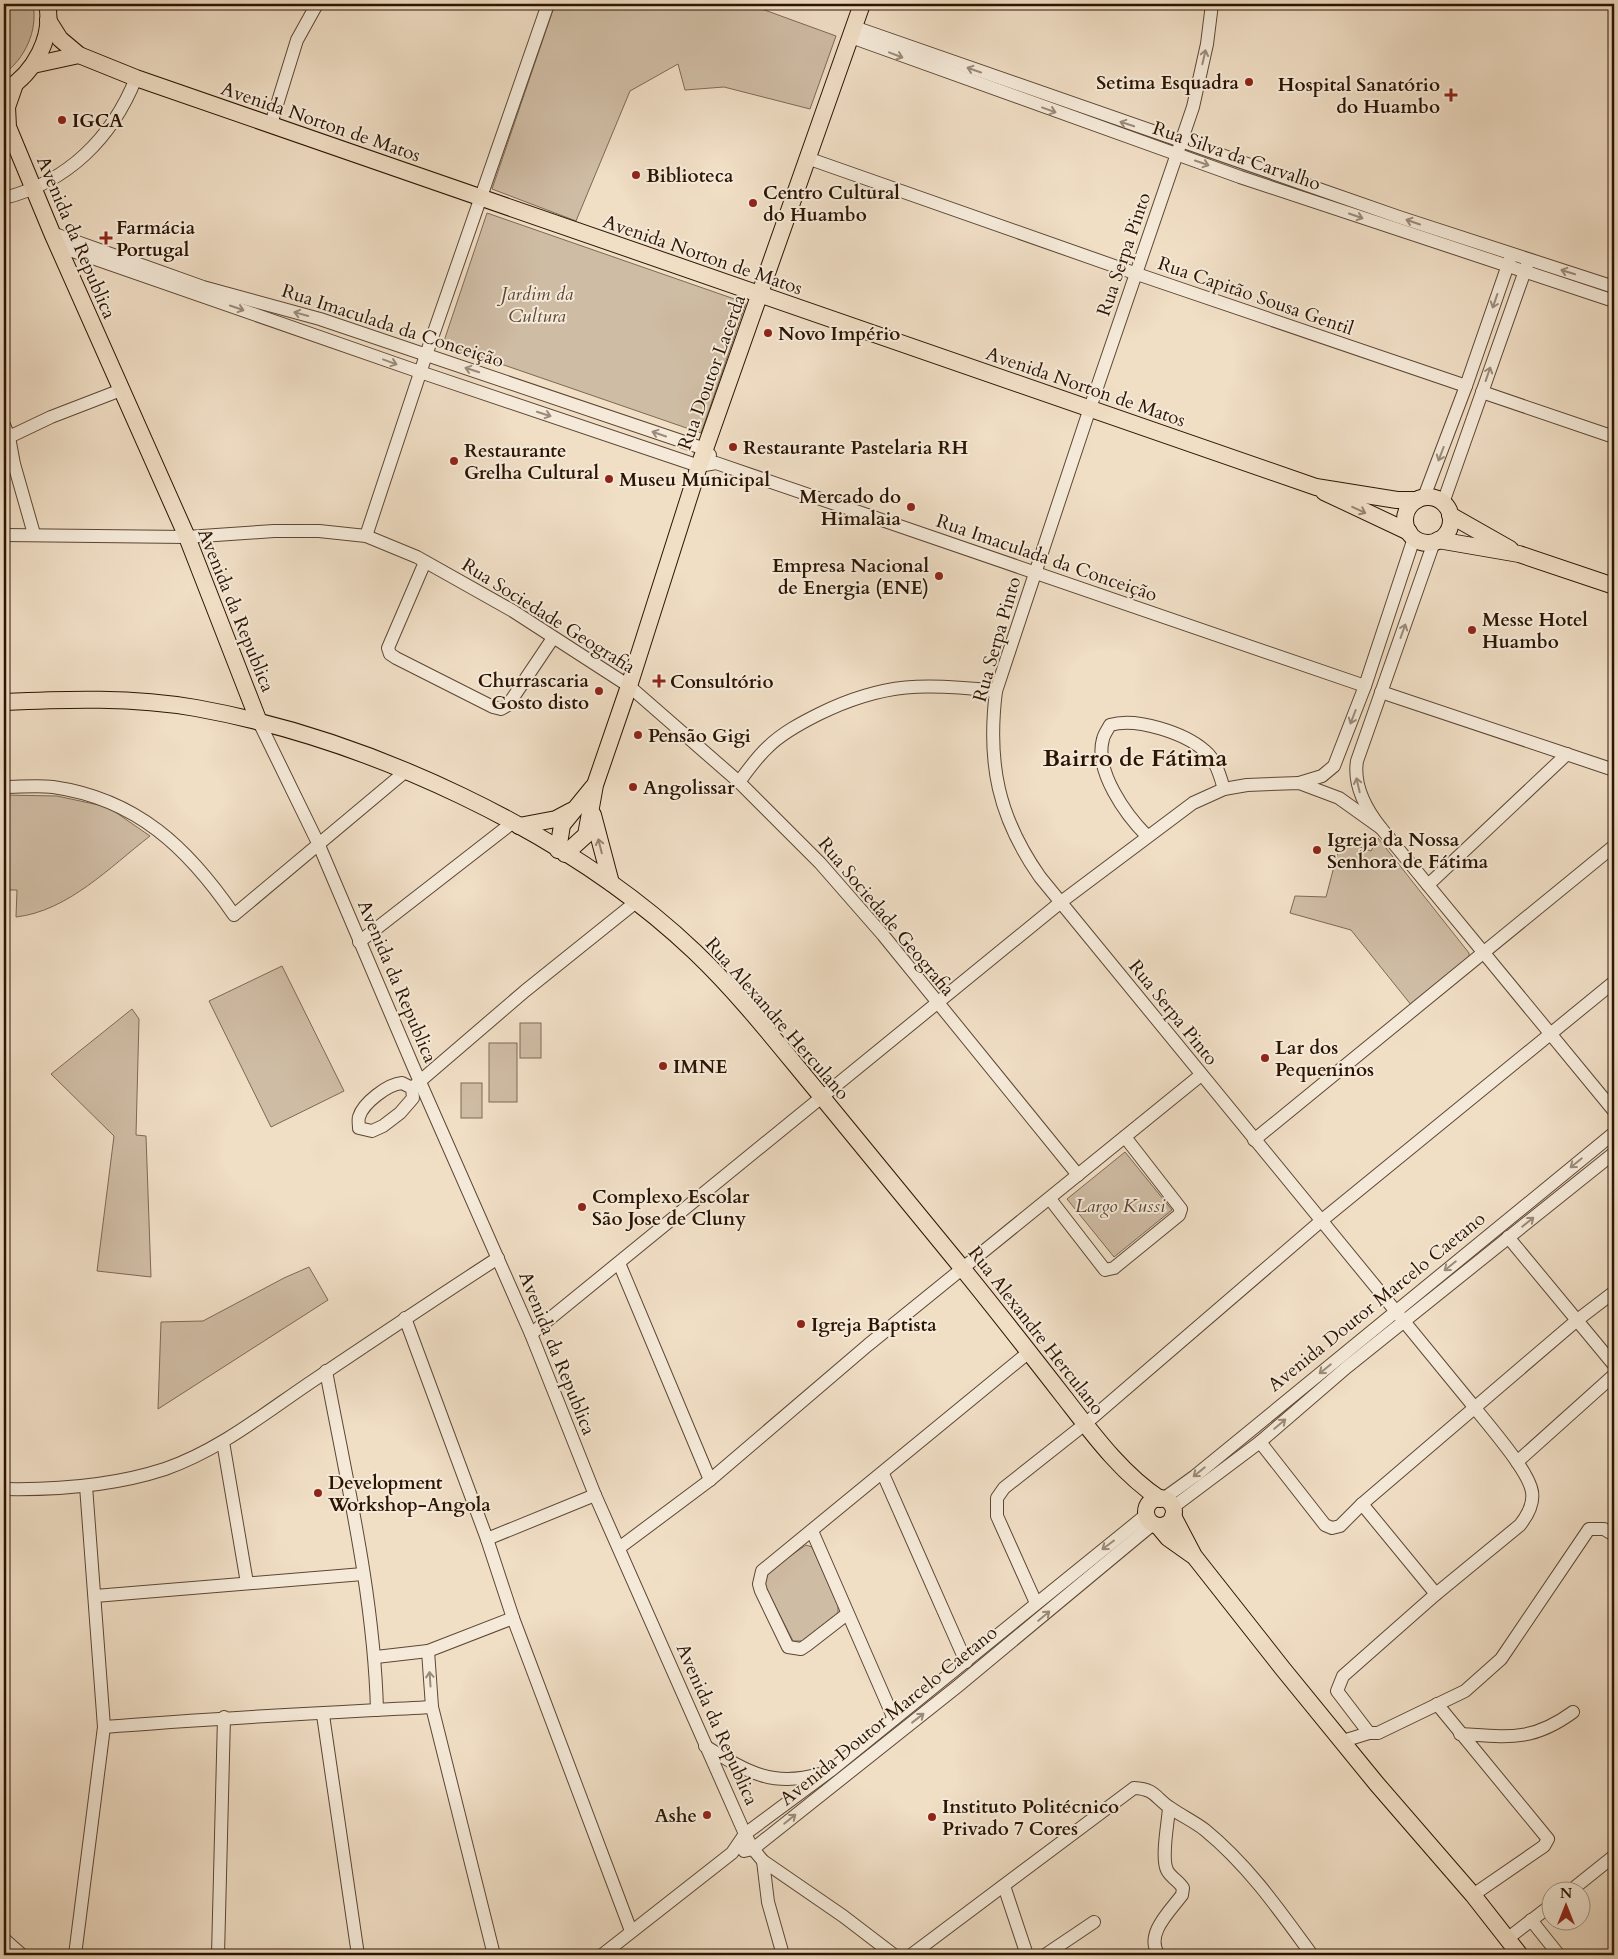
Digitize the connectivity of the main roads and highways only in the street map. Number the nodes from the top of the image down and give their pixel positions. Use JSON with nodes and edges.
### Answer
{"nodes":[{"id":1,"x":862,"y":4,"type":"edge"},
{"id":2,"x":48,"y":8,"type":"edge"},
{"id":3,"x":79,"y":55,"type":"junction"},
{"id":4,"x":33,"y":65,"type":"junction"},
{"id":5,"x":9,"y":87,"type":"edge"},
{"id":6,"x":6,"y":125,"type":"edge"},
{"id":7,"x":759,"y":295,"type":"junction"},
{"id":8,"x":1316,"y":487,"type":"junction"},
{"id":9,"x":1421,"y":499,"type":"junction"},
{"id":10,"x":1447,"y":509,"type":"junction"},
{"id":11,"x":1411,"y":535,"type":"junction"},
{"id":12,"x":1436,"y":541,"type":"junction"},
{"id":13,"x":1519,"y":554,"type":"junction"},
{"id":14,"x":1614,"y":586,"type":"edge"},
{"id":15,"x":4,"y":702,"type":"edge"},
{"id":16,"x":260,"y":722,"type":"junction"},
{"id":17,"x":584,"y":808,"type":"junction"},
{"id":18,"x":515,"y":825,"type":"junction"},
{"id":19,"x":562,"y":852,"type":"junction"},
{"id":20,"x":611,"y":883,"type":"junction"},
{"id":21,"x":1139,"y":1485,"type":"junction"},
{"id":22,"x":1167,"y":1505,"type":"junction"},
{"id":23,"x":1151,"y":1519,"type":"junction"},
{"id":24,"x":1194,"y":1556,"type":"junction"},
{"id":25,"x":1520,"y":1955,"type":"edge"}],
"edges":[{"from":1,"to":7,"type":"main road","name":"Rua Doutor Lacerda"},
{"from":2,"to":3,"type":"main road","name":"Avenida Norton de Matos"},
{"from":2,"to":4,"type":"main road"},
{"from":3,"to":4,"type":"main road"},
{"from":3,"to":7,"type":"main road","name":"Avenida Norton de Matos"},
{"from":4,"to":5,"type":"main road"},
{"from":5,"to":6,"type":"main road"},
{"from":6,"to":16,"type":"main road","name":"Avenida da Republica"},
{"from":7,"to":8,"type":"main road","name":"Avenida Norton de Matos"},
{"from":7,"to":17,"type":"main road","name":"Rua Doutor Lacerda"},
{"from":8,"to":9,"type":"main road","name":"Avenida Norton de Matos"},
{"from":8,"to":11,"type":"main road","name":"Avenida Norton de Matos","one_way":true},
{"from":9,"to":10,"type":"main road"},
{"from":9,"to":11,"type":"main road"},
{"from":10,"to":12,"type":"main road"},
{"from":10,"to":13,"type":"main road"},
{"from":11,"to":12,"type":"main road"},
{"from":12,"to":13,"type":"main road"},
{"from":13,"to":14,"type":"main road"},
{"from":15,"to":16,"type":"main road","name":"Rua Alexandre Herculano"},
{"from":16,"to":18,"type":"main road","name":"Rua Alexandre Herculano"},
{"from":17,"to":18,"type":"main road"},
{"from":17,"to":19,"type":"main road","name":"Rua Doutor Lacerda"},
{"from":17,"to":19,"type":"main road","name":"Rua Doutor Lacerda"},
{"from":20,"to":17,"type":"main road","one_way":true},
{"from":18,"to":19,"type":"main road","name":"Rua Alexandre Herculano"},
{"from":19,"to":20,"type":"main road","name":"Rua Alexandre Herculano"},
{"from":20,"to":21,"type":"main road","name":"Rua Alexandre Herculano"},
{"from":21,"to":22,"type":"main road","name":"Rua Alexandre Herculano"},
{"from":21,"to":23,"type":"main road","name":"Rua Alexandre Herculano"},
{"from":22,"to":23,"type":"main road","name":"Avenida Doutor Marcelo Caetano"},
{"from":22,"to":23,"type":"main road","name":"Avenida Doutor Marcelo Caetano"},
{"from":22,"to":24,"type":"main road"},
{"from":23,"to":24,"type":"main road"},
{"from":24,"to":25,"type":"main road"}]}
